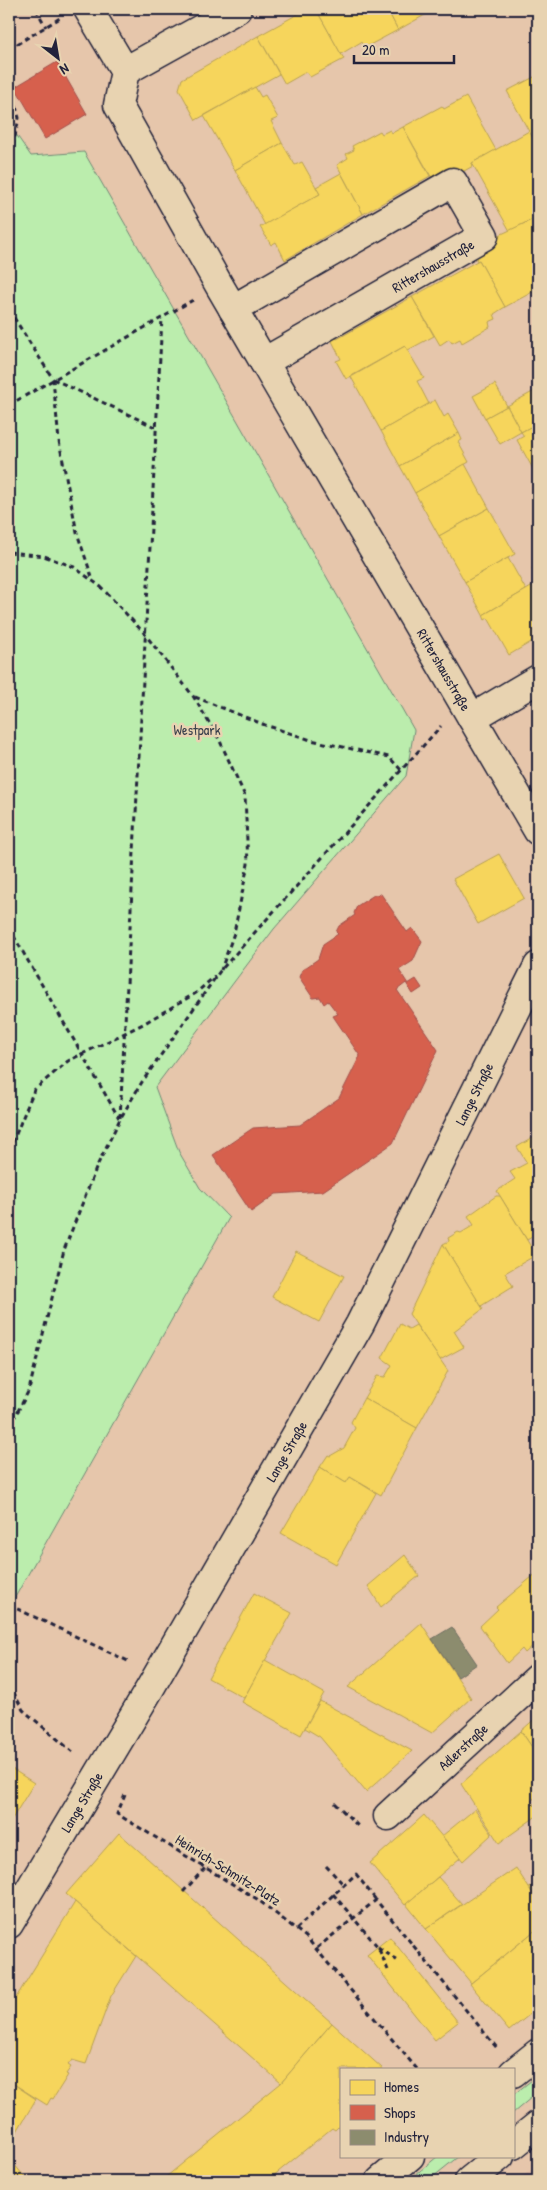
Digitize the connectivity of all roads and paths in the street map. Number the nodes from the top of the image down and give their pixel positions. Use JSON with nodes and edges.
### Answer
{"nodes":[{"id":1,"x":36,"y":9,"type":"edge"},
{"id":2,"x":237,"y":9,"type":"edge"},
{"id":3,"x":78,"y":11,"type":"edge"},
{"id":4,"x":46,"y":27,"type":"junction"},
{"id":5,"x":9,"y":49,"type":"edge"},
{"id":6,"x":125,"y":71,"type":"junction"},
{"id":7,"x":9,"y":80,"type":"edge"},
{"id":8,"x":9,"y":163,"type":"edge"},
{"id":9,"x":219,"y":285,"type":"junction"},
{"id":10,"x":233,"y":309,"type":"junction"},
{"id":11,"x":9,"y":310,"type":"edge"},
{"id":12,"x":162,"y":318,"type":"junction"},
{"id":13,"x":264,"y":362,"type":"junction"},
{"id":14,"x":53,"y":379,"type":"junction"},
{"id":15,"x":9,"y":404,"type":"edge"},
{"id":16,"x":155,"y":427,"type":"junction"},
{"id":17,"x":9,"y":552,"type":"edge"},
{"id":18,"x":93,"y":581,"type":"junction"},
{"id":19,"x":144,"y":633,"type":"junction"},
{"id":20,"x":538,"y":679,"type":"edge"},
{"id":21,"x":193,"y":696,"type":"junction"},
{"id":22,"x":468,"y":710,"type":"junction"},
{"id":23,"x":401,"y":770,"type":"junction"},
{"id":24,"x":538,"y":831,"type":"edge"},
{"id":25,"x":9,"y":928,"type":"edge"},
{"id":26,"x":538,"y":966,"type":"edge"},
{"id":27,"x":220,"y":972,"type":"junction"},
{"id":28,"x":126,"y":1031,"type":"junction"},
{"id":29,"x":82,"y":1054,"type":"junction"},
{"id":30,"x":120,"y":1119,"type":"junction"},
{"id":31,"x":9,"y":1151,"type":"edge"},
{"id":32,"x":9,"y":1428,"type":"edge"},
{"id":33,"x":9,"y":1605,"type":"edge"},
{"id":34,"x":158,"y":1675,"type":"junction"},
{"id":35,"x":538,"y":1678,"type":"edge"},
{"id":36,"x":9,"y":1684,"type":"edge"},
{"id":37,"x":99,"y":1773,"type":"junction"},
{"id":38,"x":335,"y":1803,"type":"dead end"},
{"id":39,"x":388,"y":1816,"type":"dead end"},
{"id":40,"x":361,"y":1829,"type":"dead end"},
{"id":41,"x":326,"y":1866,"type":"dead end"},
{"id":42,"x":206,"y":1868,"type":"junction"},
{"id":43,"x":344,"y":1885,"type":"junction"},
{"id":44,"x":183,"y":1892,"type":"dead end"},
{"id":45,"x":333,"y":1894,"type":"junction"},
{"id":46,"x":376,"y":1900,"type":"junction"},
{"id":47,"x":352,"y":1918,"type":"junction"},
{"id":48,"x":9,"y":1924,"type":"edge"},
{"id":49,"x":296,"y":1929,"type":"junction"},
{"id":50,"x":378,"y":1946,"type":"junction"},
{"id":51,"x":317,"y":1948,"type":"junction"},
{"id":52,"x":398,"y":1961,"type":"dead end"},
{"id":53,"x":388,"y":1970,"type":"dead end"},
{"id":54,"x":538,"y":2053,"type":"edge"},
{"id":55,"x":508,"y":2064,"type":"edge"},
{"id":56,"x":416,"y":2068,"type":"edge"},
{"id":57,"x":538,"y":2125,"type":"edge"},
{"id":58,"x":514,"y":2144,"type":"edge"},
{"id":59,"x":408,"y":2158,"type":"edge"},
{"id":60,"x":498,"y":2158,"type":"edge"},
{"id":61,"x":380,"y":2181,"type":"edge"},
{"id":62,"x":469,"y":2181,"type":"edge"}],
"edges":[{"from":1,"to":4,"type":"path"},
{"from":2,"to":6,"type":"street"},
{"from":3,"to":4,"type":"path"},
{"from":3,"to":6,"type":"street"},
{"from":4,"to":5,"type":"path"},
{"from":6,"to":9,"type":"street","name":"Rittershausstraße"},
{"from":7,"to":8,"type":"path"},
{"from":9,"to":10,"type":"street","name":"Rittershausstraße"},
{"from":9,"to":12,"type":"path"},
{"from":10,"to":13,"type":"street","name":"Rittershausstraße"},
{"from":10,"to":13,"type":"street","name":"Rittershausstraße"},
{"from":11,"to":14,"type":"path"},
{"from":12,"to":14,"type":"path"},
{"from":12,"to":16,"type":"path"},
{"from":13,"to":22,"type":"street","name":"Rittershausstraße"},
{"from":14,"to":15,"type":"path"},
{"from":14,"to":16,"type":"path"},
{"from":14,"to":18,"type":"path"},
{"from":16,"to":19,"type":"path"},
{"from":17,"to":18,"type":"path"},
{"from":18,"to":19,"type":"path"},
{"from":19,"to":21,"type":"path"},
{"from":19,"to":28,"type":"path"},
{"from":20,"to":22,"type":"street","name":"Rittershausstraße"},
{"from":21,"to":23,"type":"path"},
{"from":21,"to":27,"type":"path"},
{"from":22,"to":23,"type":"path"},
{"from":22,"to":24,"type":"street","name":"Rittershausstraße"},
{"from":23,"to":27,"type":"path"},
{"from":25,"to":29,"type":"path"},
{"from":26,"to":34,"type":"street","name":"Lange Straße"},
{"from":27,"to":28,"type":"path"},
{"from":27,"to":30,"type":"path"},
{"from":28,"to":29,"type":"path"},
{"from":28,"to":30,"type":"path"},
{"from":29,"to":30,"type":"path"},
{"from":29,"to":31,"type":"path"},
{"from":30,"to":32,"type":"path"},
{"from":33,"to":34,"type":"path"},
{"from":34,"to":37,"type":"street","name":"Lange Straße"},
{"from":35,"to":39,"type":"street","name":"Adlerstraße"},
{"from":36,"to":37,"type":"path"},
{"from":37,"to":42,"type":"path","name":"Heinrich-Schmitz-Platz"},
{"from":37,"to":48,"type":"street","name":"Lange Straße"},
{"from":38,"to":40,"type":"path"},
{"from":41,"to":43,"type":"path"},
{"from":42,"to":44,"type":"path"},
{"from":42,"to":49,"type":"path","name":"Heinrich-Schmitz-Platz"},
{"from":43,"to":45,"type":"path"},
{"from":43,"to":46,"type":"path"},
{"from":45,"to":47,"type":"path"},
{"from":45,"to":49,"type":"path"},
{"from":46,"to":47,"type":"path"},
{"from":46,"to":55,"type":"path"},
{"from":47,"to":50,"type":"path"},
{"from":47,"to":51,"type":"path"},
{"from":49,"to":51,"type":"path","name":"Heinrich-Schmitz-Platz"},
{"from":50,"to":52,"type":"path"},
{"from":50,"to":53,"type":"path"},
{"from":51,"to":56,"type":"path","name":"Heinrich-Schmitz-Platz"},
{"from":54,"to":55,"type":"street"},
{"from":57,"to":58,"type":"street"},
{"from":59,"to":61,"type":"street"},
{"from":60,"to":62,"type":"street"}]}
